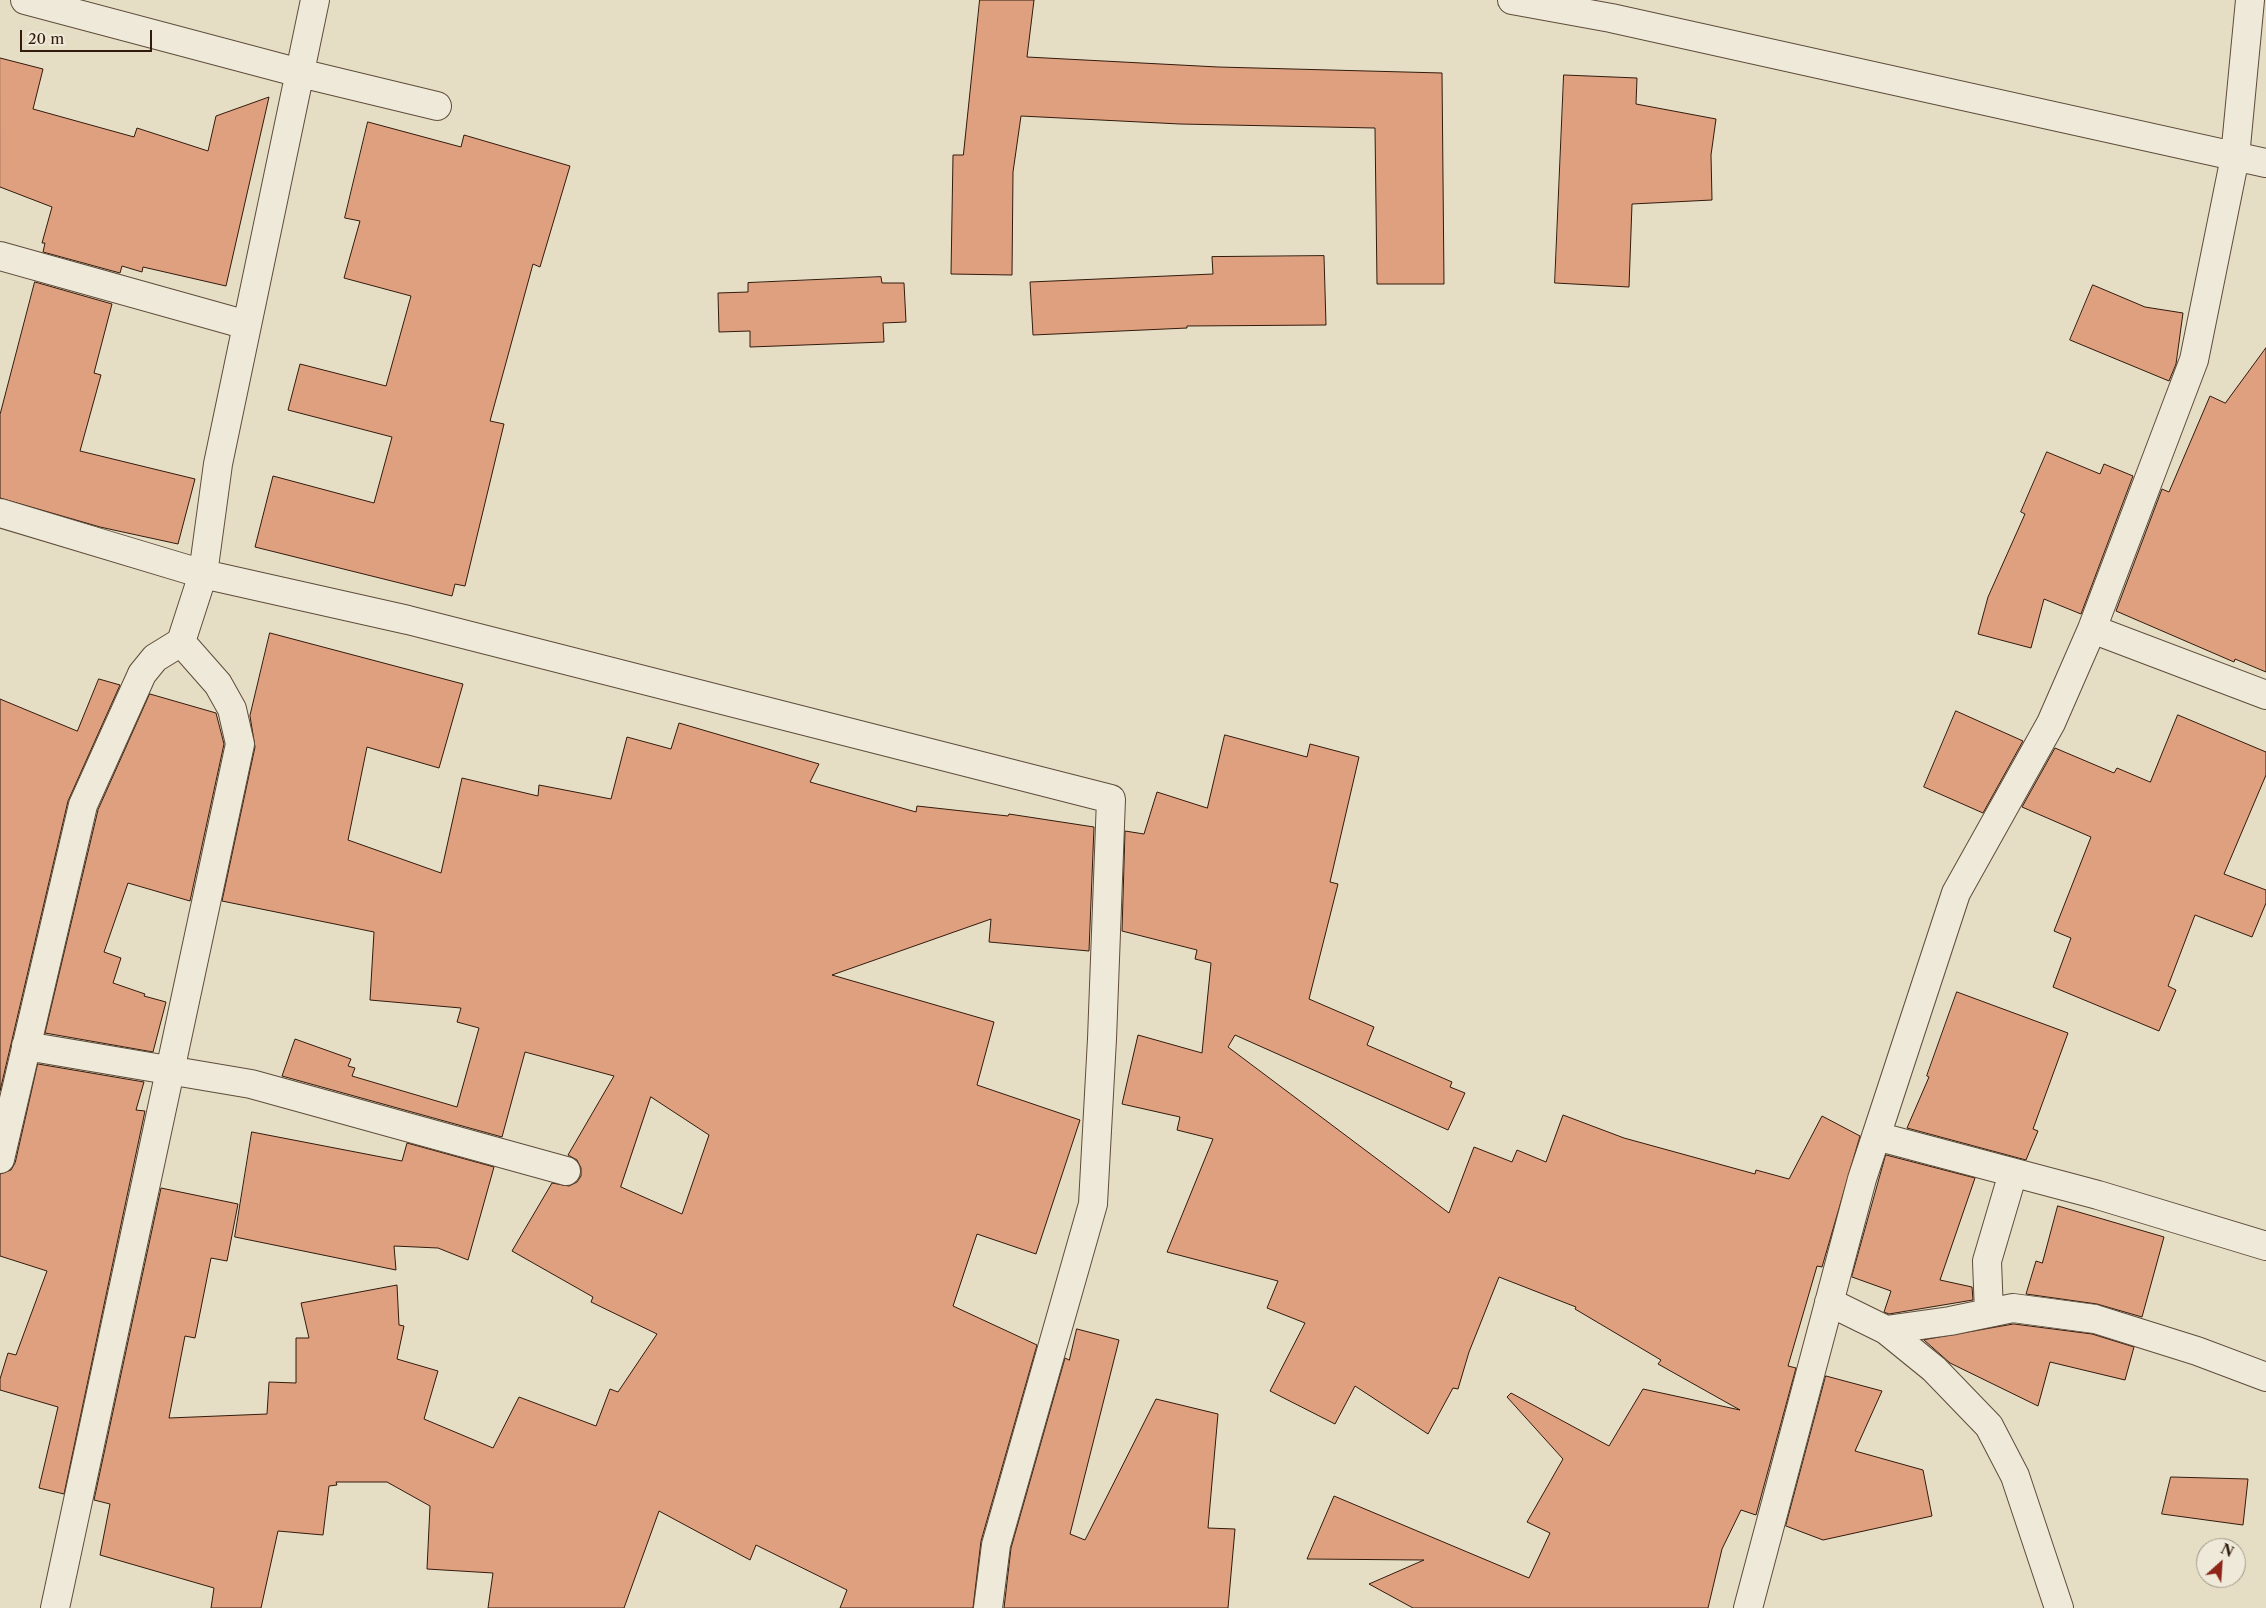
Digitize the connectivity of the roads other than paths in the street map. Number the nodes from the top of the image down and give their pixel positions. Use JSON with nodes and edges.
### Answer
{"nodes":[{"id":1,"x":25,"y":0,"type":"edge"},
{"id":2,"x":315,"y":0,"type":"edge"},
{"id":3,"x":1512,"y":0,"type":"edge"},
{"id":4,"x":2250,"y":0,"type":"edge"},
{"id":5,"x":300,"y":73,"type":"junction"},
{"id":6,"x":437,"y":106,"type":"dead end"},
{"id":7,"x":2236,"y":157,"type":"junction"},
{"id":8,"x":2266,"y":163,"type":"edge"},
{"id":9,"x":0,"y":256,"type":"edge"},
{"id":10,"x":247,"y":325,"type":"junction"},
{"id":11,"x":0,"y":513,"type":"edge"},
{"id":12,"x":203,"y":574,"type":"junction"},
{"id":13,"x":2092,"y":629,"type":"junction"},
{"id":14,"x":181,"y":642,"type":"junction"},
{"id":15,"x":2266,"y":695,"type":"edge"},
{"id":16,"x":26,"y":1046,"type":"junction"},
{"id":17,"x":169,"y":1069,"type":"junction"},
{"id":18,"x":1876,"y":1136,"type":"junction"},
{"id":19,"x":0,"y":1159,"type":"edge"},
{"id":20,"x":566,"y":1171,"type":"dead end"},
{"id":21,"x":2013,"y":1173,"type":"junction"},
{"id":22,"x":2266,"y":1246,"type":"edge"},
{"id":23,"x":1829,"y":1302,"type":"junction"},
{"id":24,"x":1989,"y":1313,"type":"junction"},
{"id":25,"x":1886,"y":1330,"type":"junction"},
{"id":26,"x":2266,"y":1377,"type":"edge"},
{"id":27,"x":55,"y":1608,"type":"edge"},
{"id":28,"x":988,"y":1608,"type":"edge"},
{"id":29,"x":1748,"y":1608,"type":"edge"},
{"id":30,"x":2059,"y":1608,"type":"edge"}],
"edges":[{"from":1,"to":5,"type":"street"},
{"from":2,"to":5,"type":"street"},
{"from":3,"to":7,"type":"street"},
{"from":4,"to":7,"type":"street"},
{"from":5,"to":6,"type":"street"},
{"from":5,"to":10,"type":"street"},
{"from":7,"to":8,"type":"street"},
{"from":7,"to":13,"type":"street"},
{"from":9,"to":10,"type":"street"},
{"from":10,"to":12,"type":"street"},
{"from":11,"to":12,"type":"street"},
{"from":12,"to":14,"type":"street"},
{"from":12,"to":28,"type":"street"},
{"from":13,"to":15,"type":"street"},
{"from":13,"to":18,"type":"street"},
{"from":14,"to":16,"type":"street"},
{"from":14,"to":17,"type":"street"},
{"from":16,"to":17,"type":"street"},
{"from":16,"to":19,"type":"street"},
{"from":17,"to":20,"type":"street"},
{"from":17,"to":27,"type":"street"},
{"from":18,"to":21,"type":"street"},
{"from":18,"to":23,"type":"street"},
{"from":21,"to":22,"type":"street"},
{"from":21,"to":24,"type":"street"},
{"from":23,"to":25,"type":"street"},
{"from":23,"to":29,"type":"street"},
{"from":24,"to":25,"type":"street"},
{"from":24,"to":26,"type":"street"},
{"from":25,"to":30,"type":"street"}]}
